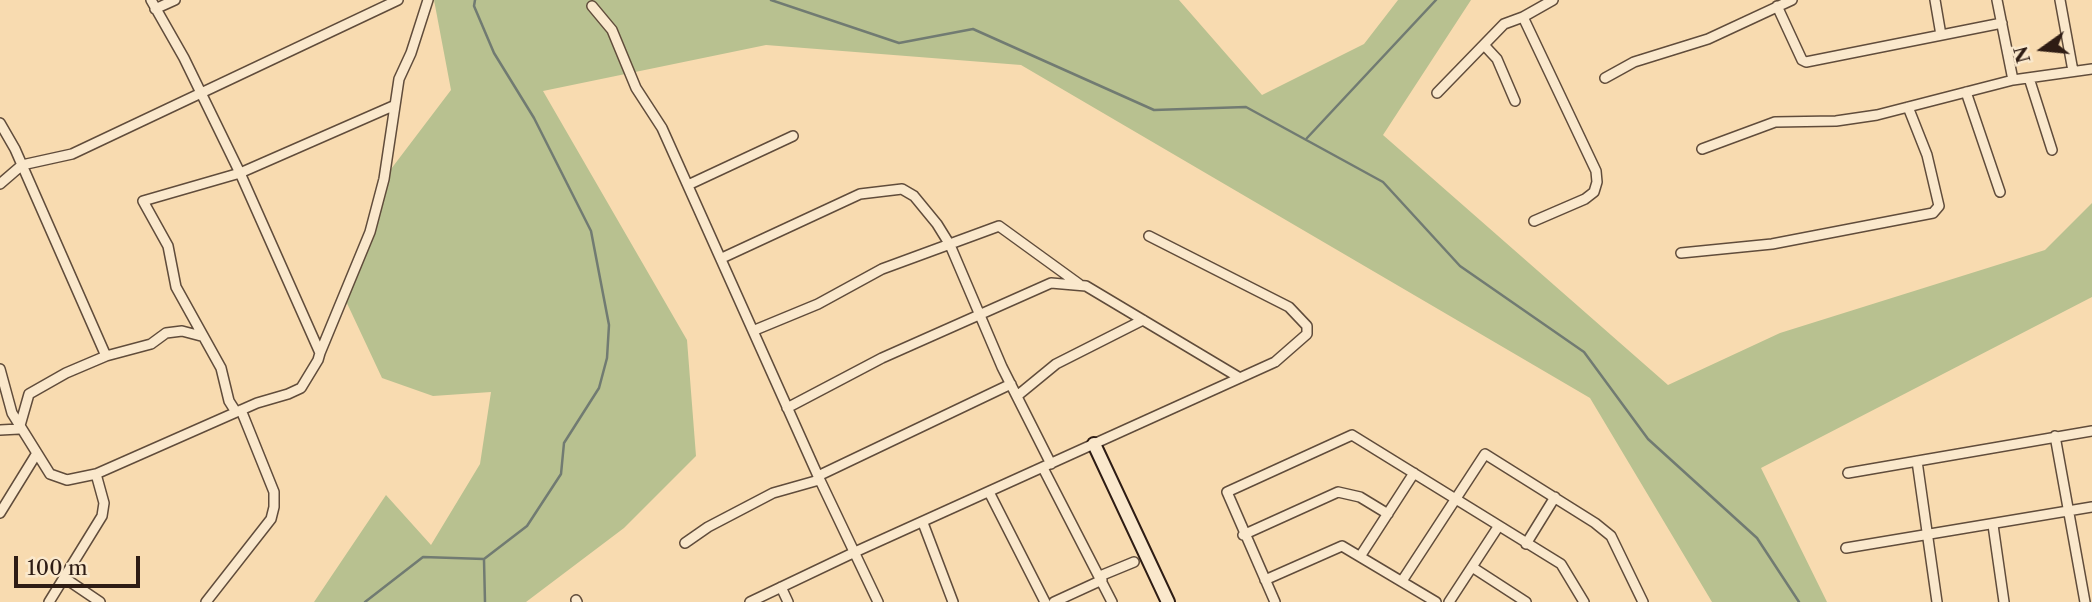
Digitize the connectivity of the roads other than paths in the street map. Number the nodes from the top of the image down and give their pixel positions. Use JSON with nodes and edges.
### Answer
{"nodes":[{"id":1,"x":175,"y":0,"type":"edge"},
{"id":2,"x":398,"y":0,"type":"edge"},
{"id":3,"x":428,"y":0,"type":"edge"},
{"id":4,"x":1553,"y":0,"type":"edge"},
{"id":5,"x":1792,"y":0,"type":"edge"},
{"id":6,"x":1935,"y":0,"type":"edge"},
{"id":7,"x":1997,"y":0,"type":"edge"},
{"id":8,"x":2060,"y":0,"type":"edge"},
{"id":9,"x":153,"y":5,"type":"edge"},
{"id":10,"x":1764,"y":5,"type":"edge"},
{"id":11,"x":593,"y":6,"type":"dead end"},
{"id":12,"x":1777,"y":6,"type":"junction"},
{"id":13,"x":1523,"y":17,"type":"junction"},
{"id":14,"x":2002,"y":23,"type":"junction"},
{"id":15,"x":1941,"y":35,"type":"junction"},
{"id":16,"x":1484,"y":45,"type":"junction"},
{"id":17,"x":2092,"y":70,"type":"edge"},
{"id":18,"x":2073,"y":71,"type":"junction"},
{"id":19,"x":1605,"y":78,"type":"dead end"},
{"id":20,"x":2029,"y":78,"type":"junction"},
{"id":21,"x":2013,"y":80,"type":"junction"},
{"id":22,"x":1966,"y":92,"type":"junction"},
{"id":23,"x":1437,"y":93,"type":"dead end"},
{"id":24,"x":203,"y":94,"type":"junction"},
{"id":25,"x":1515,"y":100,"type":"dead end"},
{"id":26,"x":393,"y":106,"type":"junction"},
{"id":27,"x":1908,"y":107,"type":"junction"},
{"id":28,"x":0,"y":123,"type":"edge"},
{"id":29,"x":793,"y":136,"type":"dead end"},
{"id":30,"x":1702,"y":149,"type":"dead end"},
{"id":31,"x":2052,"y":150,"type":"dead end"},
{"id":32,"x":22,"y":165,"type":"junction"},
{"id":33,"x":240,"y":173,"type":"junction"},
{"id":34,"x":0,"y":184,"type":"edge"},
{"id":35,"x":688,"y":186,"type":"junction"},
{"id":36,"x":2000,"y":192,"type":"dead end"},
{"id":37,"x":1534,"y":221,"type":"dead end"},
{"id":38,"x":1149,"y":236,"type":"dead end"},
{"id":39,"x":950,"y":245,"type":"junction"},
{"id":40,"x":1681,"y":253,"type":"dead end"},
{"id":41,"x":722,"y":258,"type":"junction"},
{"id":42,"x":1079,"y":284,"type":"junction"},
{"id":43,"x":979,"y":315,"type":"junction"},
{"id":44,"x":1143,"y":320,"type":"junction"},
{"id":45,"x":755,"y":330,"type":"junction"},
{"id":46,"x":201,"y":336,"type":"junction"},
{"id":47,"x":320,"y":353,"type":"junction"},
{"id":48,"x":106,"y":356,"type":"junction"},
{"id":49,"x":0,"y":369,"type":"edge"},
{"id":50,"x":1240,"y":378,"type":"junction"},
{"id":51,"x":1011,"y":384,"type":"junction"},
{"id":52,"x":1017,"y":396,"type":"junction"},
{"id":53,"x":787,"y":408,"type":"junction"},
{"id":54,"x":238,"y":411,"type":"junction"},
{"id":55,"x":22,"y":426,"type":"junction"},
{"id":56,"x":0,"y":430,"type":"edge"},
{"id":57,"x":2092,"y":431,"type":"edge"},
{"id":58,"x":2055,"y":436,"type":"junction"},
{"id":59,"x":1094,"y":444,"type":"junction"},
{"id":60,"x":37,"y":453,"type":"junction"},
{"id":61,"x":1917,"y":461,"type":"junction"},
{"id":62,"x":1047,"y":466,"type":"junction"},
{"id":63,"x":1414,"y":473,"type":"junction"},
{"id":64,"x":1848,"y":473,"type":"dead end"},
{"id":65,"x":96,"y":474,"type":"junction"},
{"id":66,"x":819,"y":478,"type":"junction"},
{"id":67,"x":989,"y":492,"type":"junction"},
{"id":68,"x":1555,"y":497,"type":"junction"},
{"id":69,"x":1456,"y":500,"type":"junction"},
{"id":70,"x":2092,"y":507,"type":"edge"},
{"id":71,"x":2070,"y":511,"type":"junction"},
{"id":72,"x":0,"y":513,"type":"edge"},
{"id":73,"x":1388,"y":514,"type":"junction"},
{"id":74,"x":923,"y":523,"type":"junction"},
{"id":75,"x":1993,"y":525,"type":"junction"},
{"id":76,"x":1499,"y":527,"type":"junction"},
{"id":77,"x":1243,"y":534,"type":"junction"},
{"id":78,"x":1929,"y":536,"type":"junction"},
{"id":79,"x":685,"y":543,"type":"dead end"},
{"id":80,"x":1527,"y":544,"type":"junction"},
{"id":81,"x":1846,"y":548,"type":"dead end"},
{"id":82,"x":855,"y":552,"type":"junction"},
{"id":83,"x":1361,"y":555,"type":"junction"},
{"id":84,"x":1134,"y":562,"type":"dead end"},
{"id":85,"x":1472,"y":567,"type":"junction"},
{"id":86,"x":1101,"y":578,"type":"junction"},
{"id":87,"x":66,"y":579,"type":"junction"},
{"id":88,"x":1265,"y":580,"type":"junction"},
{"id":89,"x":1402,"y":581,"type":"junction"},
{"id":90,"x":781,"y":587,"type":"junction"},
{"id":91,"x":49,"y":602,"type":"edge"},
{"id":92,"x":100,"y":602,"type":"edge"},
{"id":93,"x":206,"y":602,"type":"edge"},
{"id":94,"x":750,"y":602,"type":"edge"},
{"id":95,"x":788,"y":602,"type":"edge"},
{"id":96,"x":878,"y":602,"type":"edge"},
{"id":97,"x":953,"y":602,"type":"edge"},
{"id":98,"x":1045,"y":602,"type":"edge"},
{"id":99,"x":1055,"y":602,"type":"edge"},
{"id":100,"x":1112,"y":602,"type":"edge"},
{"id":101,"x":1168,"y":602,"type":"edge"},
{"id":102,"x":1275,"y":602,"type":"edge"},
{"id":103,"x":1436,"y":602,"type":"edge"},
{"id":104,"x":1450,"y":602,"type":"edge"},
{"id":105,"x":1526,"y":602,"type":"edge"},
{"id":106,"x":1584,"y":602,"type":"edge"},
{"id":107,"x":1643,"y":602,"type":"edge"},
{"id":108,"x":1937,"y":602,"type":"edge"},
{"id":109,"x":2004,"y":602,"type":"edge"},
{"id":110,"x":2085,"y":602,"type":"edge"}],
"edges":[{"from":1,"to":9,"type":"street"},
{"from":2,"to":24,"type":"street"},
{"from":3,"to":26,"type":"street"},
{"from":4,"to":13,"type":"street"},
{"from":5,"to":12,"type":"street"},
{"from":6,"to":15,"type":"street"},
{"from":7,"to":14,"type":"street"},
{"from":8,"to":18,"type":"street"},
{"from":9,"to":24,"type":"street"},
{"from":10,"to":12,"type":"street"},
{"from":10,"to":19,"type":"street"},
{"from":11,"to":35,"type":"street"},
{"from":12,"to":15,"type":"street"},
{"from":13,"to":16,"type":"street"},
{"from":13,"to":37,"type":"street"},
{"from":14,"to":15,"type":"street"},
{"from":14,"to":21,"type":"street"},
{"from":16,"to":23,"type":"street"},
{"from":16,"to":25,"type":"street"},
{"from":17,"to":18,"type":"street"},
{"from":18,"to":20,"type":"street"},
{"from":20,"to":21,"type":"street"},
{"from":20,"to":31,"type":"street"},
{"from":21,"to":22,"type":"street"},
{"from":22,"to":27,"type":"street"},
{"from":22,"to":36,"type":"street"},
{"from":24,"to":32,"type":"street"},
{"from":24,"to":33,"type":"street"},
{"from":26,"to":33,"type":"street"},
{"from":26,"to":47,"type":"street"},
{"from":27,"to":30,"type":"street"},
{"from":27,"to":40,"type":"street"},
{"from":28,"to":32,"type":"street"},
{"from":29,"to":35,"type":"street"},
{"from":32,"to":34,"type":"street"},
{"from":32,"to":48,"type":"street"},
{"from":33,"to":46,"type":"street"},
{"from":33,"to":47,"type":"street"},
{"from":35,"to":41,"type":"street"},
{"from":38,"to":50,"type":"street"},
{"from":39,"to":41,"type":"street"},
{"from":39,"to":42,"type":"street"},
{"from":39,"to":43,"type":"street"},
{"from":39,"to":45,"type":"street"},
{"from":41,"to":45,"type":"street"},
{"from":42,"to":43,"type":"street"},
{"from":42,"to":44,"type":"street"},
{"from":43,"to":51,"type":"street"},
{"from":43,"to":53,"type":"street"},
{"from":44,"to":50,"type":"street"},
{"from":44,"to":52,"type":"street"},
{"from":45,"to":53,"type":"street"},
{"from":46,"to":48,"type":"street"},
{"from":46,"to":54,"type":"street"},
{"from":47,"to":54,"type":"street"},
{"from":48,"to":55,"type":"street"},
{"from":49,"to":55,"type":"street"},
{"from":50,"to":59,"type":"street"},
{"from":51,"to":52,"type":"street"},
{"from":51,"to":66,"type":"street"},
{"from":52,"to":62,"type":"street"},
{"from":53,"to":66,"type":"street"},
{"from":54,"to":65,"type":"street"},
{"from":54,"to":93,"type":"street"},
{"from":55,"to":56,"type":"street"},
{"from":55,"to":60,"type":"street"},
{"from":57,"to":58,"type":"street"},
{"from":58,"to":61,"type":"street"},
{"from":58,"to":71,"type":"street"},
{"from":59,"to":62,"type":"street"},
{"from":59,"to":101,"type":"street"},
{"from":60,"to":65,"type":"street"},
{"from":60,"to":72,"type":"street"},
{"from":61,"to":64,"type":"street"},
{"from":61,"to":78,"type":"street"},
{"from":62,"to":67,"type":"street"},
{"from":62,"to":86,"type":"street"},
{"from":63,"to":69,"type":"street"},
{"from":63,"to":73,"type":"street"},
{"from":63,"to":77,"type":"street"},
{"from":65,"to":87,"type":"street"},
{"from":66,"to":79,"type":"street"},
{"from":66,"to":82,"type":"street"},
{"from":67,"to":74,"type":"street"},
{"from":67,"to":98,"type":"street"},
{"from":68,"to":69,"type":"street"},
{"from":68,"to":80,"type":"street"},
{"from":68,"to":107,"type":"street"},
{"from":69,"to":76,"type":"street"},
{"from":69,"to":89,"type":"street"},
{"from":70,"to":71,"type":"street"},
{"from":71,"to":75,"type":"street"},
{"from":71,"to":110,"type":"street"},
{"from":73,"to":77,"type":"street"},
{"from":73,"to":83,"type":"street"},
{"from":74,"to":82,"type":"street"},
{"from":74,"to":97,"type":"street"},
{"from":75,"to":78,"type":"street"},
{"from":75,"to":109,"type":"street"},
{"from":76,"to":80,"type":"street"},
{"from":76,"to":85,"type":"street"},
{"from":77,"to":88,"type":"street"},
{"from":78,"to":81,"type":"street"},
{"from":78,"to":108,"type":"street"},
{"from":80,"to":106,"type":"street"},
{"from":82,"to":90,"type":"street"},
{"from":82,"to":96,"type":"street"},
{"from":83,"to":88,"type":"street"},
{"from":83,"to":89,"type":"street"},
{"from":84,"to":86,"type":"street"},
{"from":85,"to":104,"type":"street"},
{"from":85,"to":105,"type":"street"},
{"from":86,"to":99,"type":"street"},
{"from":86,"to":100,"type":"street"},
{"from":87,"to":91,"type":"street"},
{"from":87,"to":92,"type":"street"},
{"from":88,"to":102,"type":"street"},
{"from":89,"to":103,"type":"street"},
{"from":90,"to":94,"type":"street"},
{"from":90,"to":95,"type":"street"}]}
